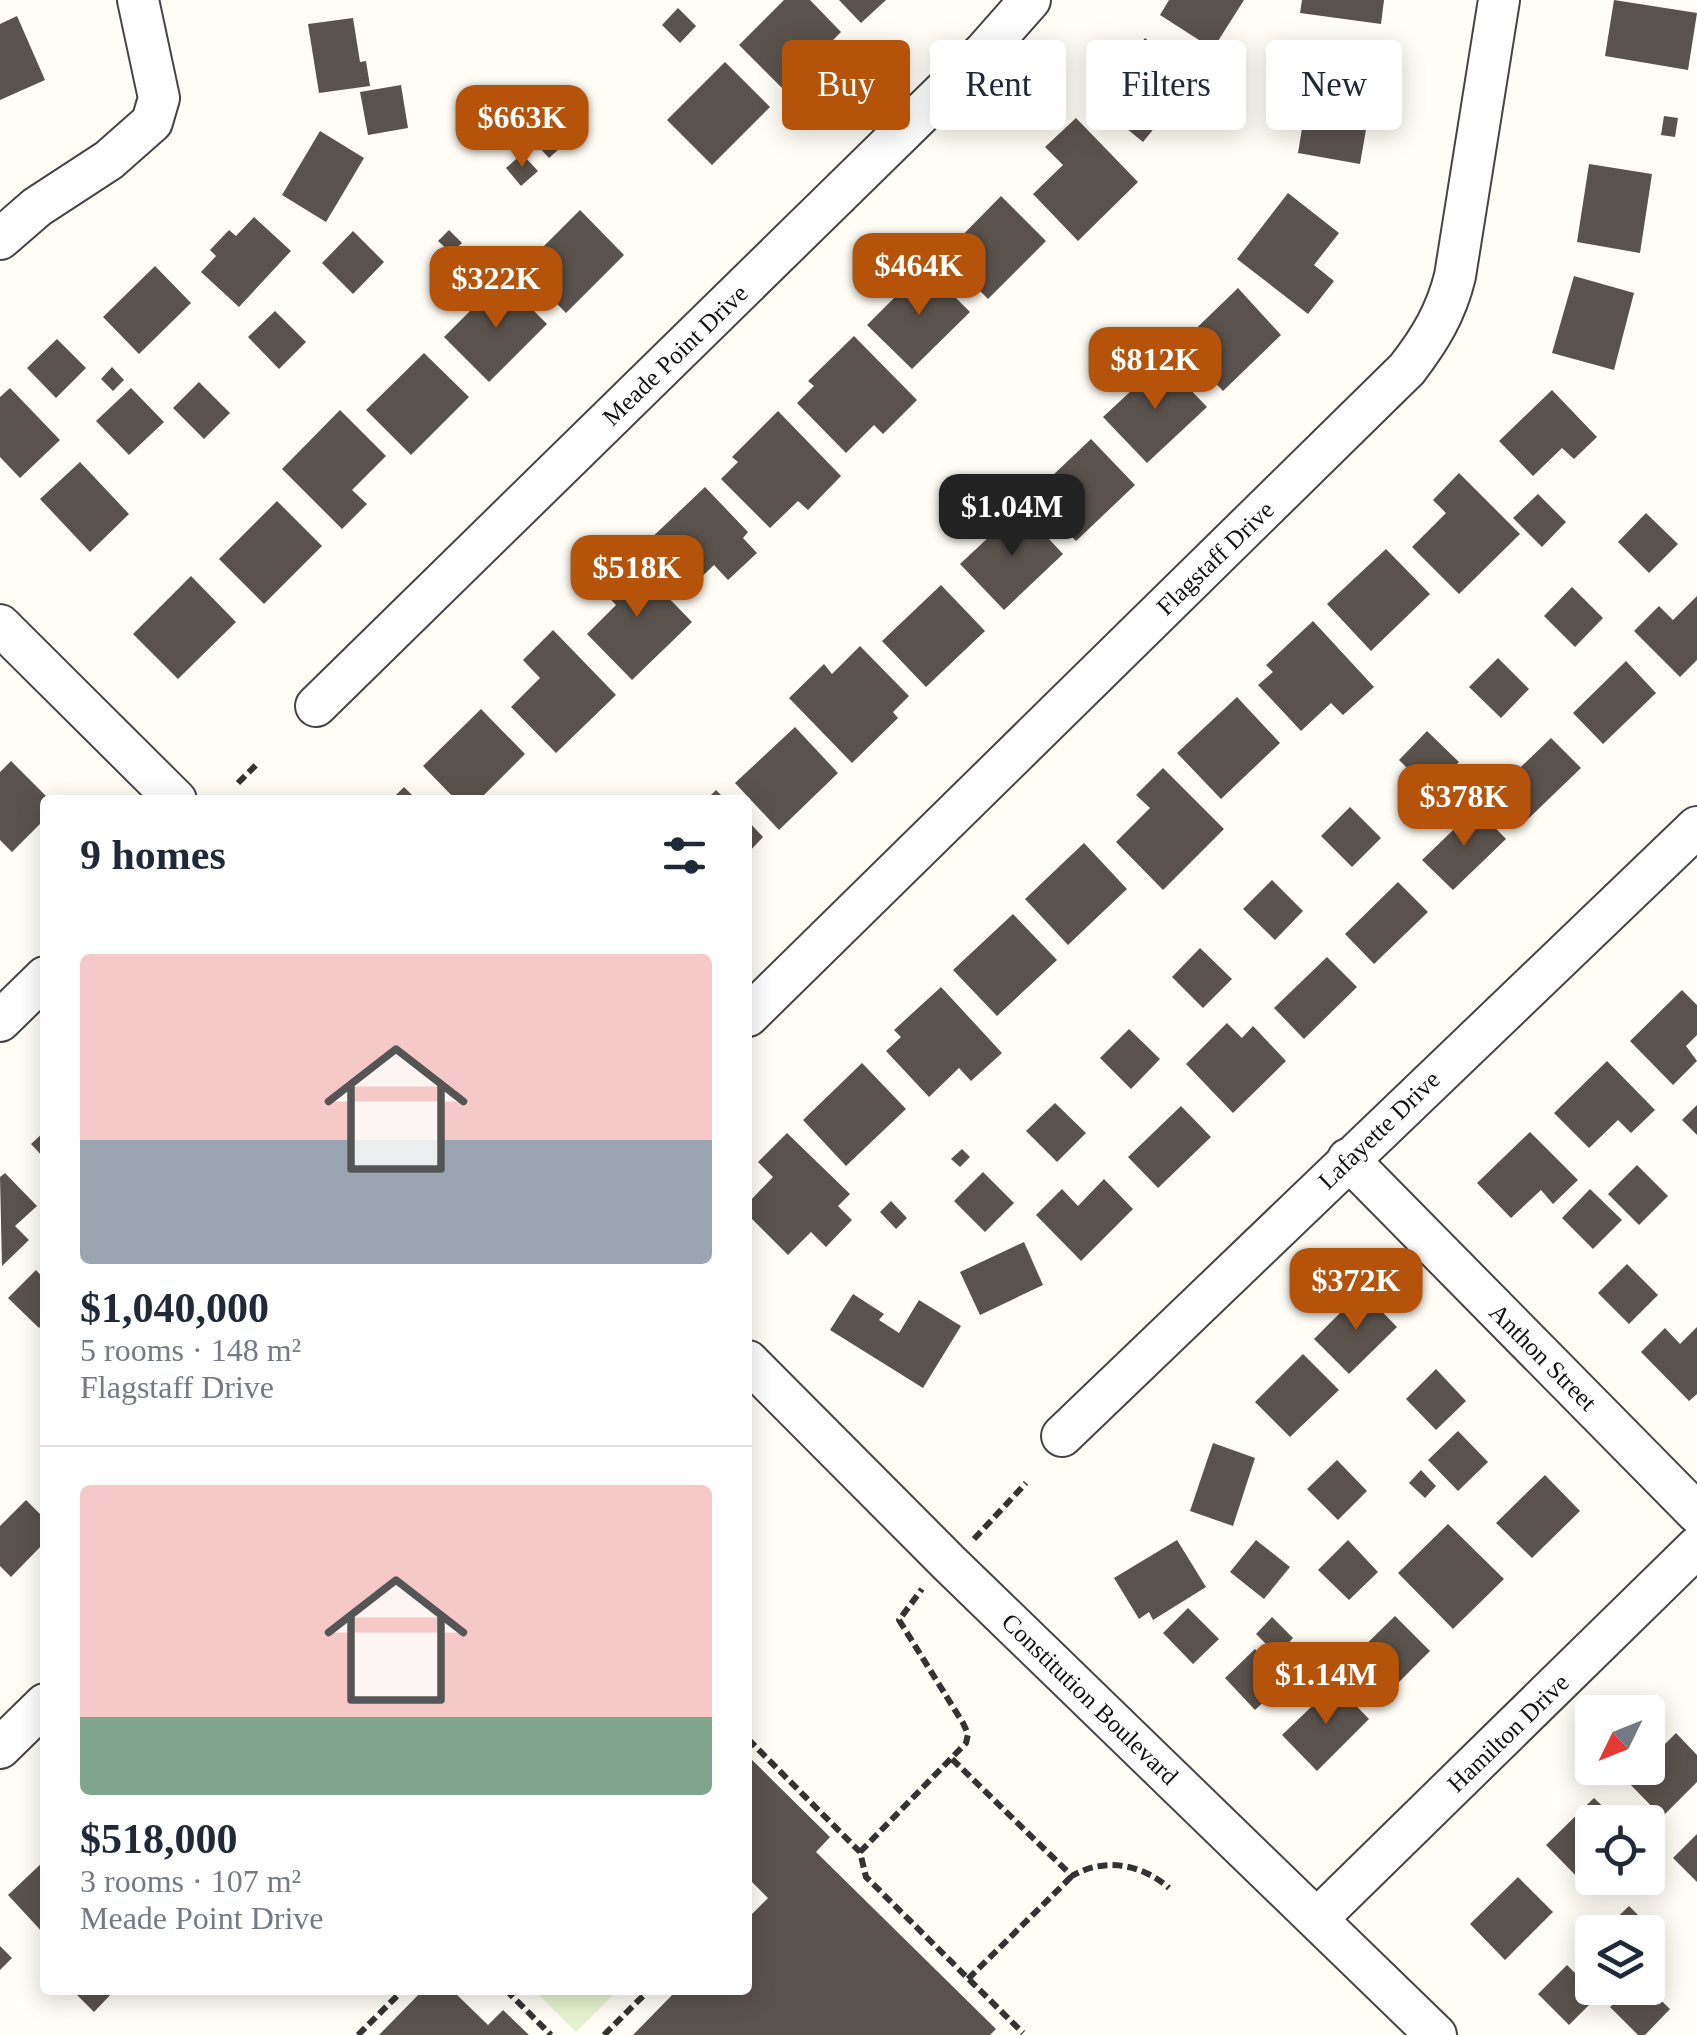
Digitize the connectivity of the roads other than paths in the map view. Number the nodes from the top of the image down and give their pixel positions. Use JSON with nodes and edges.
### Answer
{"nodes":[{"id":1,"x":138,"y":0,"type":"edge"},
{"id":2,"x":1030,"y":0,"type":"edge"},
{"id":3,"x":1499,"y":0,"type":"edge"},
{"id":4,"x":0,"y":239,"type":"edge"},
{"id":5,"x":0,"y":625,"type":"edge"},
{"id":6,"x":316,"y":706,"type":"dead end"},
{"id":7,"x":171,"y":795,"type":"edge"},
{"id":8,"x":1697,"y":827,"type":"edge"},
{"id":9,"x":40,"y":982,"type":"edge"},
{"id":10,"x":752,"y":1012,"type":"edge"},
{"id":11,"x":0,"y":1021,"type":"edge"},
{"id":12,"x":1348,"y":1159,"type":"junction"},
{"id":13,"x":752,"y":1365,"type":"edge"},
{"id":14,"x":1062,"y":1436,"type":"dead end"},
{"id":15,"x":1697,"y":1512,"type":"edge"},
{"id":16,"x":1697,"y":1547,"type":"edge"},
{"id":17,"x":40,"y":1709,"type":"edge"},
{"id":18,"x":0,"y":1748,"type":"edge"},
{"id":19,"x":1318,"y":1918,"type":"junction"},
{"id":20,"x":1436,"y":2035,"type":"edge"}],
"edges":[{"from":1,"to":4,"type":"street"},
{"from":2,"to":6,"type":"street","name":"Meade Point Drive"},
{"from":3,"to":10,"type":"street","name":"Flagstaff Drive"},
{"from":5,"to":7,"type":"street"},
{"from":8,"to":12,"type":"street","name":"Lafayette Drive"},
{"from":9,"to":11,"type":"street"},
{"from":12,"to":14,"type":"street","name":"Lafayette Drive"},
{"from":12,"to":15,"type":"street","name":"Anthon Street"},
{"from":13,"to":19,"type":"street","name":"Constitution Boulevard"},
{"from":16,"to":19,"type":"street","name":"Hamilton Drive"},
{"from":17,"to":18,"type":"street"},
{"from":19,"to":20,"type":"street","name":"Constitution Boulevard"}]}
